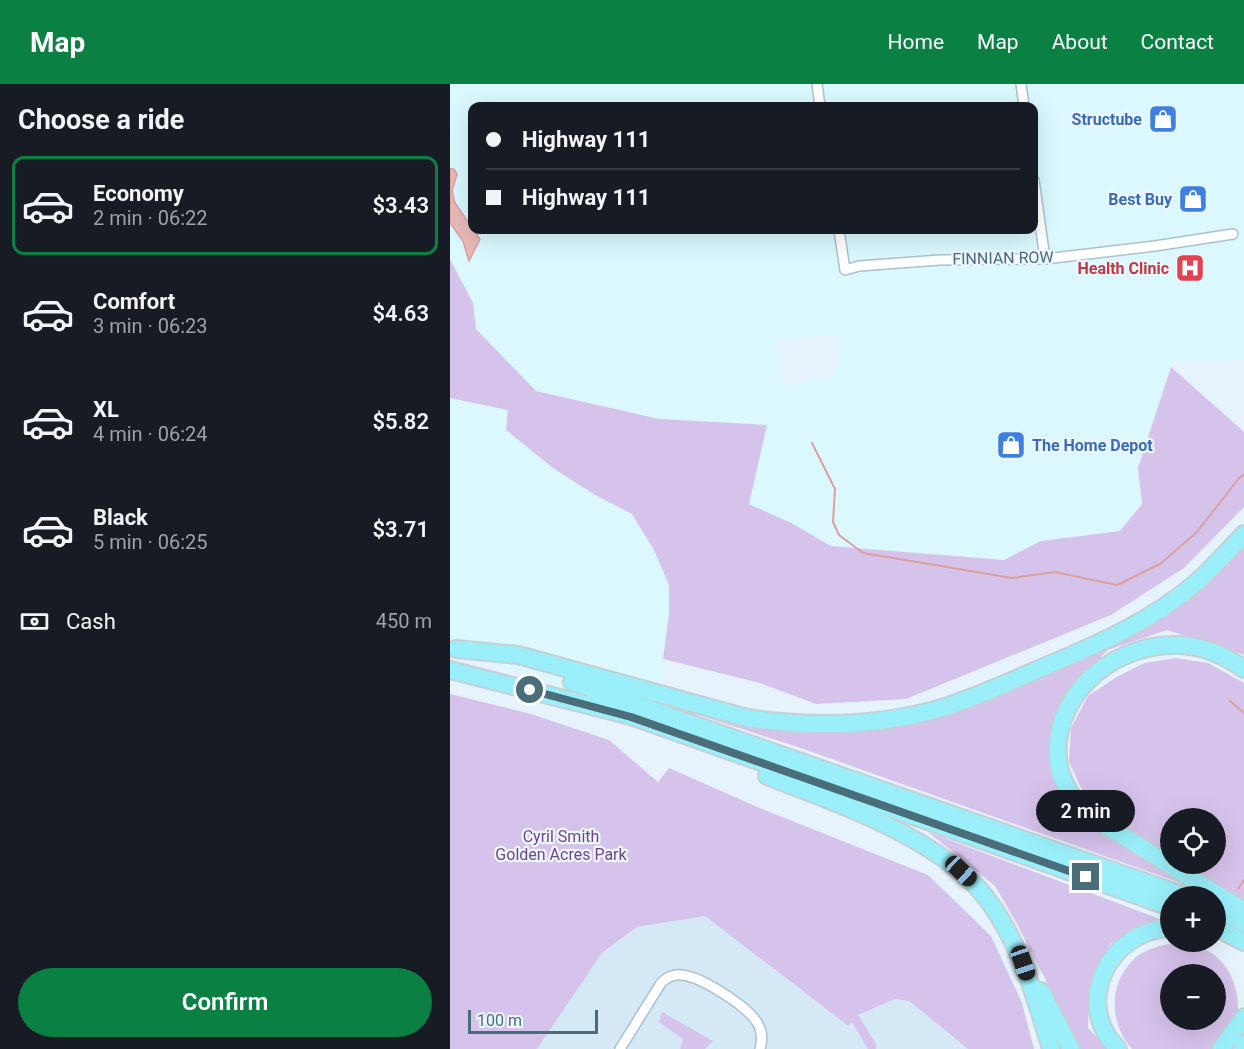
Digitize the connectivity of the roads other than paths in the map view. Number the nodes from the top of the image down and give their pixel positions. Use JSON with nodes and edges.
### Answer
{"nodes":[{"id":1,"x":817,"y":84,"type":"edge"},
{"id":2,"x":1021,"y":84,"type":"edge"},
{"id":3,"x":819,"y":102,"type":"edge"},
{"id":4,"x":1023,"y":102,"type":"edge"},
{"id":5,"x":1038,"y":209,"type":"edge"},
{"id":6,"x":840,"y":234,"type":"edge"},
{"id":7,"x":1233,"y":234,"type":"dead end"},
{"id":8,"x":1045,"y":259,"type":"junction"},
{"id":9,"x":1244,"y":534,"type":"edge"},
{"id":10,"x":453,"y":649,"type":"edge"},
{"id":11,"x":1244,"y":669,"type":"edge"},
{"id":12,"x":450,"y":670,"type":"edge"},
{"id":13,"x":570,"y":702,"type":"junction"},
{"id":14,"x":1160,"y":887,"type":"edge"},
{"id":15,"x":1160,"y":903,"type":"edge"},
{"id":16,"x":1226,"y":918,"type":"edge"},
{"id":17,"x":1160,"y":928,"type":"edge"},
{"id":18,"x":1237,"y":930,"type":"edge"},
{"id":19,"x":1023,"y":963,"type":"junction"},
{"id":20,"x":1244,"y":1017,"type":"edge"},
{"id":21,"x":1244,"y":1044,"type":"edge"},
{"id":22,"x":620,"y":1049,"type":"edge"},
{"id":23,"x":760,"y":1049,"type":"edge"},
{"id":24,"x":1051,"y":1049,"type":"edge"},
{"id":25,"x":1071,"y":1049,"type":"edge"},
{"id":26,"x":1118,"y":1049,"type":"edge"},
{"id":27,"x":1221,"y":1049,"type":"edge"},
{"id":28,"x":1242,"y":1049,"type":"edge"}],
"edges":[{"from":1,"to":3,"type":"street"},
{"from":2,"to":4,"type":"street"},
{"from":5,"to":8,"type":"street"},
{"from":6,"to":8,"type":"street","name":"FINNIAN ROW"},
{"from":7,"to":8,"type":"street","name":"FINNIAN ROW"},
{"from":9,"to":10,"type":"highway"},
{"from":10,"to":14,"type":"highway"},
{"from":11,"to":18,"type":"highway"},
{"from":12,"to":13,"type":"highway"},
{"from":13,"to":15,"type":"highway"},
{"from":13,"to":19,"type":"highway"},
{"from":16,"to":18,"type":"highway"},
{"from":17,"to":26,"type":"highway"},
{"from":19,"to":24,"type":"highway"},
{"from":19,"to":25,"type":"highway"},
{"from":20,"to":27,"type":"highway"},
{"from":21,"to":28,"type":"highway"},
{"from":22,"to":23,"type":"street"}]}
